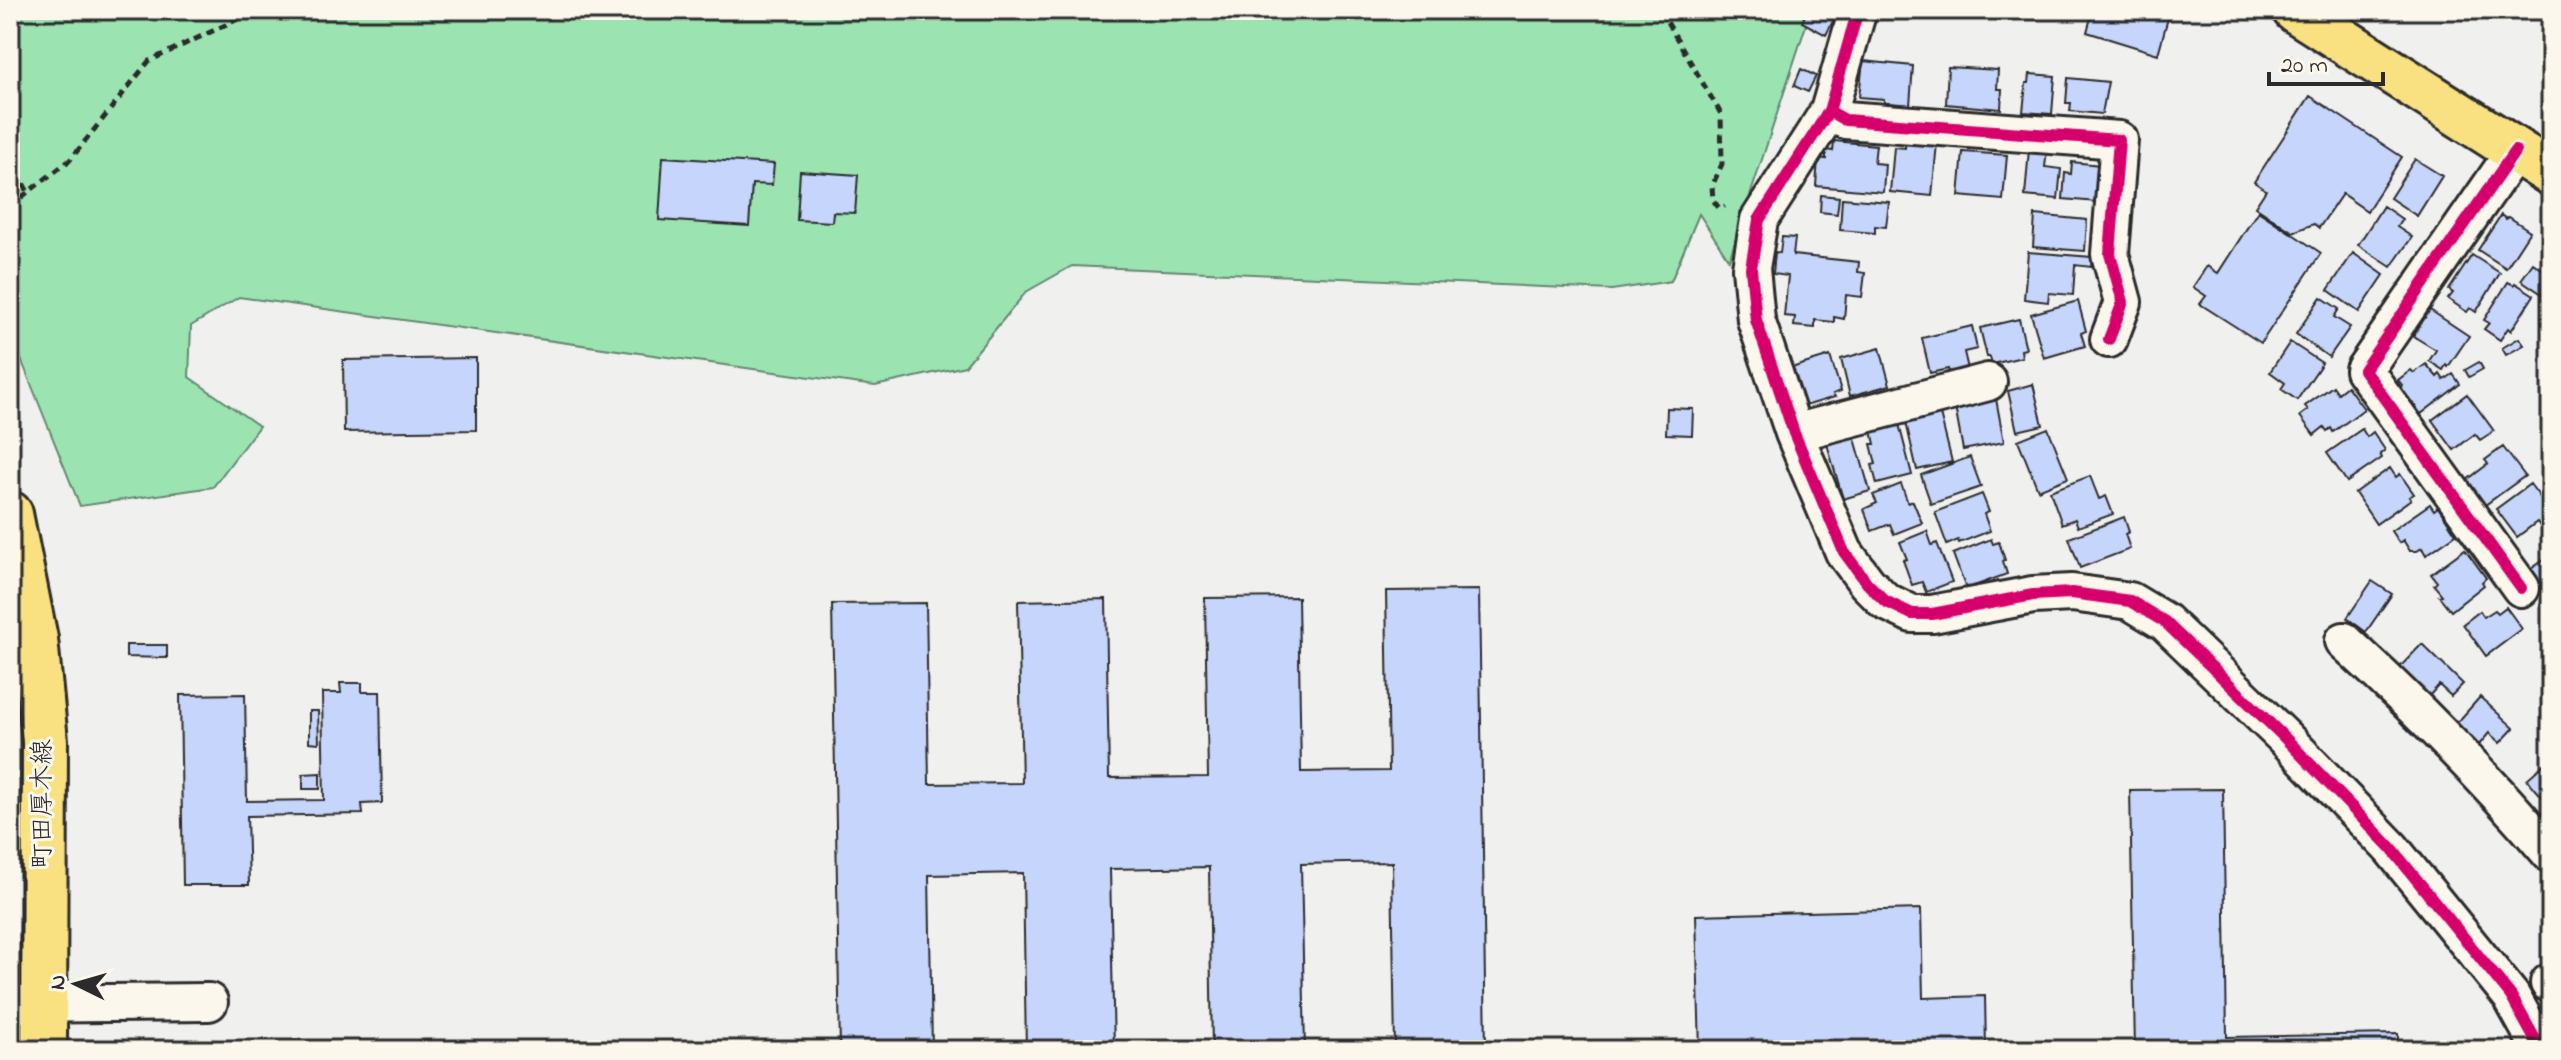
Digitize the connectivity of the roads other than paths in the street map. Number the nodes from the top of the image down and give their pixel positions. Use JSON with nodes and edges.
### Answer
{"nodes":[{"id":1,"x":1858,"y":10,"type":"edge"},
{"id":2,"x":2295,"y":10,"type":"edge"},
{"id":3,"x":1829,"y":111,"type":"junction"},
{"id":4,"x":2533,"y":162,"type":"edge"},
{"id":5,"x":2109,"y":339,"type":"dead end"},
{"id":6,"x":1988,"y":382,"type":"dead end"},
{"id":7,"x":1794,"y":433,"type":"junction"},
{"id":8,"x":10,"y":514,"type":"edge"},
{"id":9,"x":2521,"y":588,"type":"dead end"},
{"id":10,"x":2344,"y":641,"type":"dead end"},
{"id":11,"x":2551,"y":854,"type":"edge"},
{"id":12,"x":209,"y":1002,"type":"dead end"},
{"id":13,"x":27,"y":1004,"type":"edge"},
{"id":14,"x":44,"y":1050,"type":"edge"},
{"id":15,"x":2541,"y":1050,"type":"edge"}],
"edges":[{"from":1,"to":3,"type":"street"},
{"from":2,"to":4,"type":"main road"},
{"from":3,"to":5,"type":"street"},
{"from":3,"to":7,"type":"street"},
{"from":4,"to":9,"type":"street"},
{"from":6,"to":7,"type":"street"},
{"from":7,"to":15,"type":"street"},
{"from":8,"to":13,"type":"main road","name":"町田厚木線"},
{"from":10,"to":11,"type":"street"},
{"from":12,"to":13,"type":"street"},
{"from":13,"to":14,"type":"main road","name":"町田厚木線"}]}
